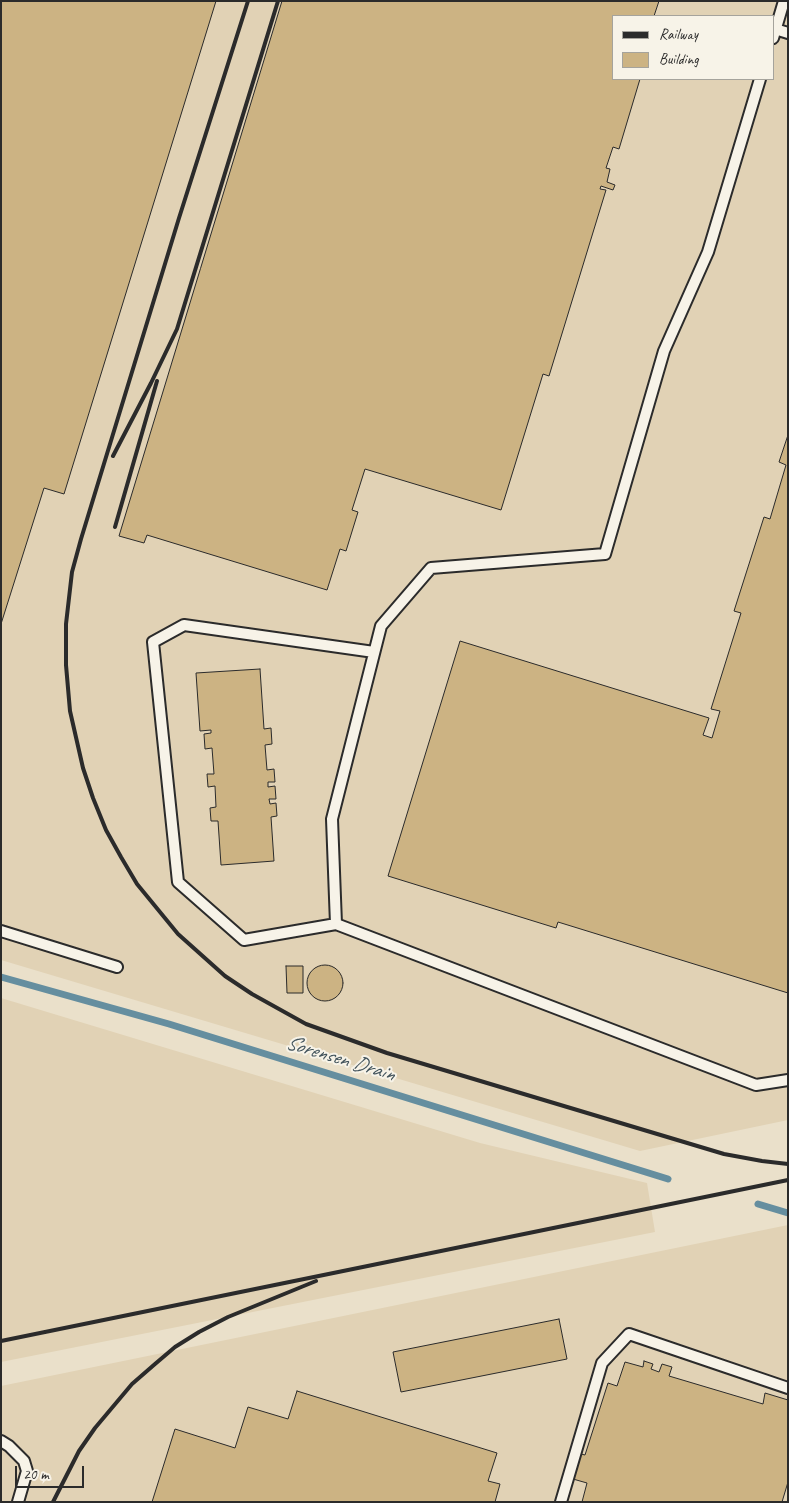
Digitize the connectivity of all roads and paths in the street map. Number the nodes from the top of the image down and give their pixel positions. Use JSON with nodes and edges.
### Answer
{"nodes":[{"id":1,"x":784,"y":1,"type":"edge"},
{"id":2,"x":774,"y":33,"type":"edge"},
{"id":3,"x":788,"y":33,"type":"edge"},
{"id":4,"x":760,"y":80,"type":"edge"},
{"id":5,"x":374,"y":652,"type":"junction"},
{"id":6,"x":336,"y":924,"type":"junction"},
{"id":7,"x":1,"y":931,"type":"edge"},
{"id":8,"x":117,"y":967,"type":"dead end"},
{"id":9,"x":788,"y":1080,"type":"edge"},
{"id":10,"x":788,"y":1388,"type":"edge"},
{"id":11,"x":1,"y":1441,"type":"edge"},
{"id":12,"x":18,"y":1502,"type":"edge"},
{"id":13,"x":561,"y":1502,"type":"edge"}],
"edges":[{"from":1,"to":2,"type":"lane"},
{"from":2,"to":3,"type":"lane"},
{"from":4,"to":5,"type":"lane"},
{"from":5,"to":6,"type":"lane"},
{"from":5,"to":6,"type":"lane"},
{"from":6,"to":9,"type":"lane"},
{"from":7,"to":8,"type":"lane"},
{"from":10,"to":13,"type":"lane"},
{"from":11,"to":12,"type":"lane"}]}
